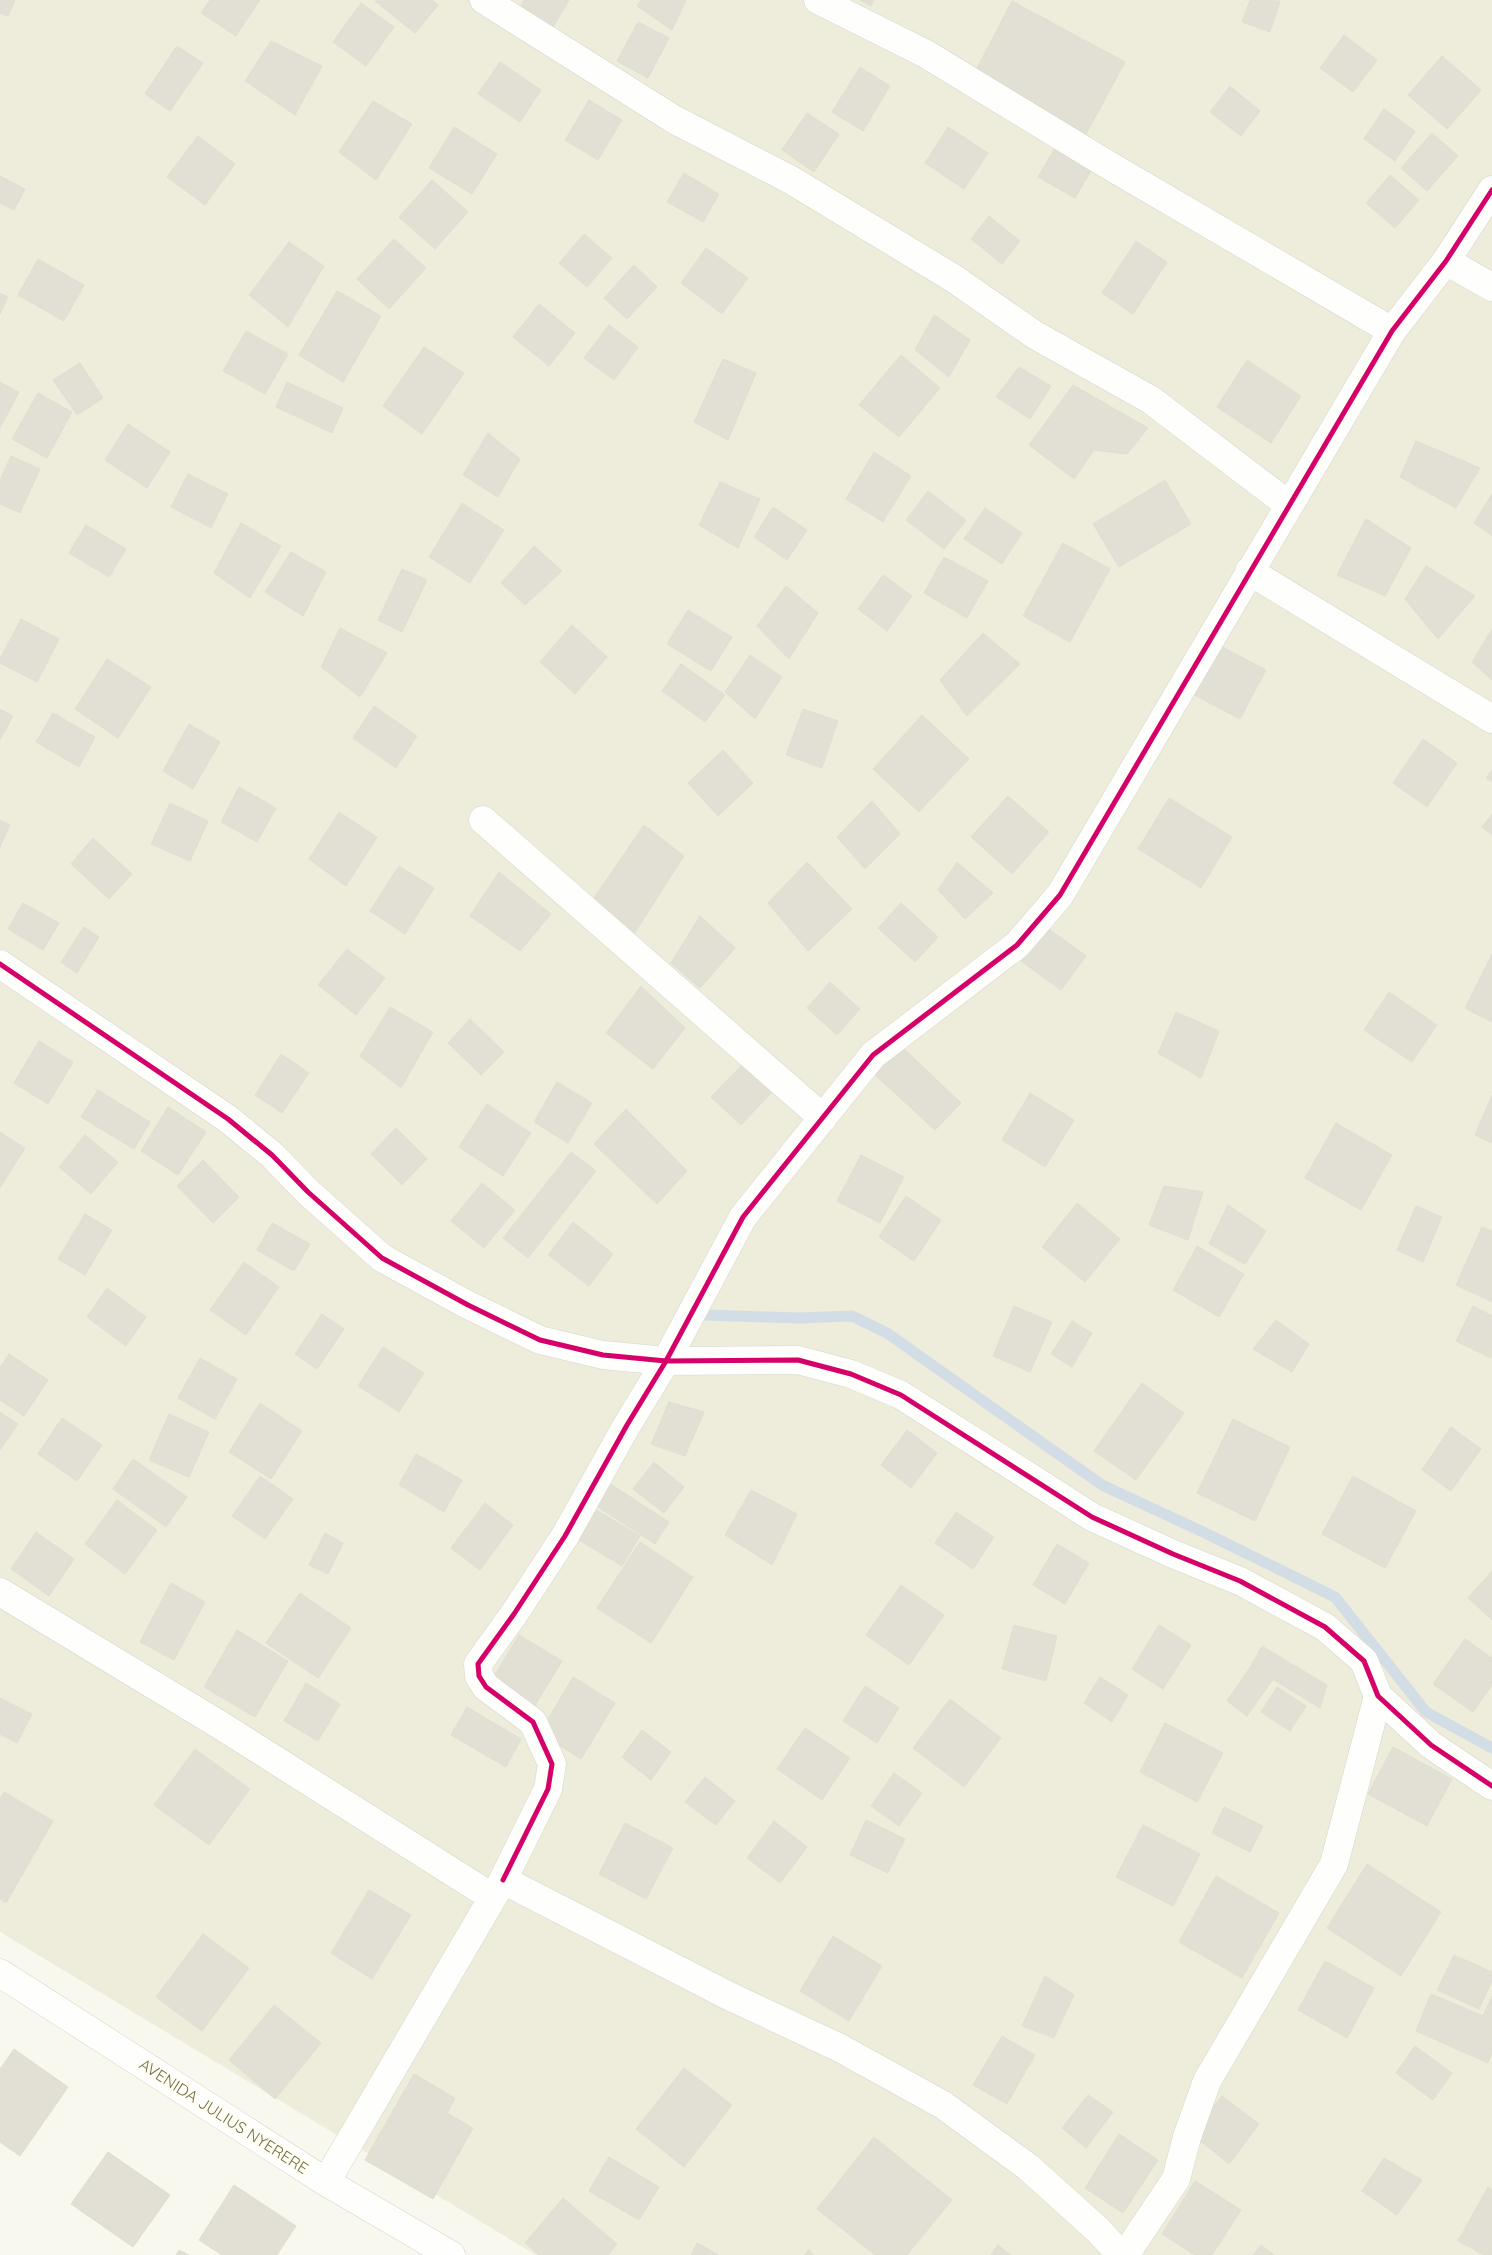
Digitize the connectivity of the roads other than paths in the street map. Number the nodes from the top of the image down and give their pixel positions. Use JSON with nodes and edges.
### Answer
{"nodes":[{"id":1,"x":484,"y":0,"type":"edge"},
{"id":2,"x":818,"y":0,"type":"edge"},
{"id":3,"x":1492,"y":190,"type":"edge"},
{"id":4,"x":1446,"y":261,"type":"junction"},
{"id":5,"x":1492,"y":287,"type":"edge"},
{"id":6,"x":1392,"y":331,"type":"junction"},
{"id":7,"x":1290,"y":505,"type":"junction"},
{"id":8,"x":1249,"y":571,"type":"junction"},
{"id":9,"x":1492,"y":719,"type":"edge"},
{"id":10,"x":483,"y":820,"type":"dead end"},
{"id":11,"x":0,"y":964,"type":"edge"},
{"id":12,"x":823,"y":1118,"type":"junction"},
{"id":13,"x":666,"y":1361,"type":"junction"},
{"id":14,"x":0,"y":1592,"type":"edge"},
{"id":15,"x":1378,"y":1696,"type":"junction"},
{"id":16,"x":1492,"y":1786,"type":"edge"},
{"id":17,"x":498,"y":1889,"type":"junction"},
{"id":18,"x":0,"y":1973,"type":"edge"},
{"id":19,"x":326,"y":2182,"type":"junction"},
{"id":20,"x":451,"y":2255,"type":"edge"},
{"id":21,"x":1123,"y":2255,"type":"edge"}],
"edges":[{"from":1,"to":7,"type":"street"},
{"from":2,"to":6,"type":"street"},
{"from":3,"to":4,"type":"street"},
{"from":4,"to":5,"type":"street"},
{"from":4,"to":6,"type":"street"},
{"from":6,"to":7,"type":"street"},
{"from":7,"to":8,"type":"street"},
{"from":8,"to":9,"type":"street"},
{"from":8,"to":12,"type":"street"},
{"from":10,"to":12,"type":"street"},
{"from":11,"to":13,"type":"street"},
{"from":12,"to":13,"type":"street"},
{"from":13,"to":15,"type":"street"},
{"from":13,"to":17,"type":"street"},
{"from":14,"to":17,"type":"street"},
{"from":15,"to":16,"type":"street"},
{"from":15,"to":21,"type":"street"},
{"from":17,"to":19,"type":"street"},
{"from":17,"to":21,"type":"street"},
{"from":18,"to":19,"type":"street","name":"AVENIDA JULIUS NYERERE"},
{"from":19,"to":20,"type":"street","name":"AVENIDA JULIUS NYERERE"}]}
